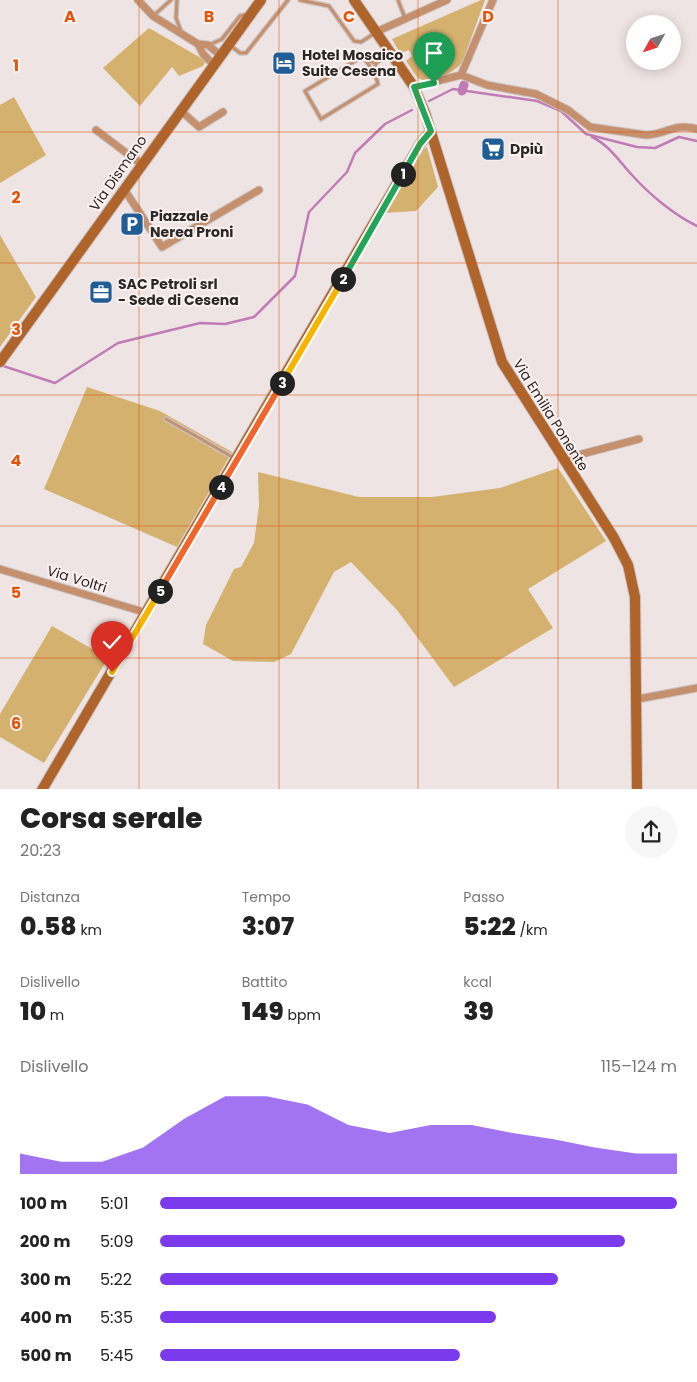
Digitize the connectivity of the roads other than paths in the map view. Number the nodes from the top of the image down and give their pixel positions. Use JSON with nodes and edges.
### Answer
{"nodes":[{"id":1,"x":138,"y":0,"type":"edge"},
{"id":2,"x":171,"y":0,"type":"edge"},
{"id":3,"x":177,"y":0,"type":"edge"},
{"id":4,"x":261,"y":0,"type":"edge"},
{"id":5,"x":288,"y":0,"type":"edge"},
{"id":6,"x":300,"y":0,"type":"edge"},
{"id":7,"x":354,"y":0,"type":"edge"},
{"id":8,"x":398,"y":0,"type":"edge"},
{"id":9,"x":447,"y":0,"type":"edge"},
{"id":10,"x":493,"y":0,"type":"edge"},
{"id":11,"x":360,"y":5,"type":"edge"},
{"id":12,"x":251,"y":13,"type":"junction"},
{"id":13,"x":153,"y":16,"type":"junction"},
{"id":14,"x":406,"y":18,"type":"junction"},
{"id":15,"x":376,"y":32,"type":"junction"},
{"id":16,"x":182,"y":34,"type":"junction"},
{"id":17,"x":198,"y":44,"type":"junction"},
{"id":18,"x":228,"y":44,"type":"junction"},
{"id":19,"x":208,"y":45,"type":"junction"},
{"id":20,"x":391,"y":53,"type":"junction"},
{"id":21,"x":220,"y":55,"type":"junction"},
{"id":22,"x":366,"y":60,"type":"junction"},
{"id":23,"x":376,"y":63,"type":"junction"},
{"id":24,"x":213,"y":64,"type":"junction"},
{"id":25,"x":374,"y":73,"type":"junction"},
{"id":26,"x":460,"y":75,"type":"junction"},
{"id":27,"x":414,"y":87,"type":"junction"},
{"id":28,"x":180,"y":110,"type":"junction"},
{"id":29,"x":223,"y":112,"type":"dead end"},
{"id":30,"x":697,"y":129,"type":"edge"},
{"id":31,"x":96,"y":130,"type":"dead end"},
{"id":32,"x":431,"y":131,"type":"junction"},
{"id":33,"x":141,"y":164,"type":"junction"},
{"id":34,"x":124,"y":189,"type":"junction"},
{"id":35,"x":259,"y":190,"type":"dead end"},
{"id":36,"x":2,"y":360,"type":"edge"},
{"id":37,"x":166,"y":419,"type":"dead end"},
{"id":38,"x":638,"y":439,"type":"dead end"},
{"id":39,"x":563,"y":459,"type":"junction"},
{"id":40,"x":236,"y":460,"type":"junction"},
{"id":41,"x":0,"y":569,"type":"edge"},
{"id":42,"x":147,"y":613,"type":"junction"},
{"id":43,"x":697,"y":688,"type":"edge"},
{"id":44,"x":638,"y":699,"type":"junction"},
{"id":45,"x":43,"y":789,"type":"edge"},
{"id":46,"x":637,"y":789,"type":"edge"}],
"edges":[{"from":1,"to":13,"type":"street"},
{"from":2,"to":13,"type":"lane"},
{"from":3,"to":16,"type":"lane"},
{"from":4,"to":12,"type":"main road","name":"Via Dismano"},
{"from":5,"to":18,"type":"lane"},
{"from":6,"to":15,"type":"lane"},
{"from":7,"to":11,"type":"main road","name":"Via Emilia Ponente"},
{"from":8,"to":14,"type":"lane"},
{"from":9,"to":14,"type":"street"},
{"from":10,"to":26,"type":"street"},
{"from":11,"to":15,"type":"main road","name":"Via Emilia Ponente"},
{"from":12,"to":18,"type":"main road","name":"Via Dismano"},
{"from":12,"to":19,"type":"lane"},
{"from":13,"to":16,"type":"street"},
{"from":14,"to":15,"type":"street"},
{"from":15,"to":20,"type":"main road","name":"Via Emilia Ponente"},
{"from":16,"to":17,"type":"street"},
{"from":17,"to":19,"type":"street"},
{"from":17,"to":24,"type":"street"},
{"from":18,"to":21,"type":"main road","name":"Via Dismano"},
{"from":19,"to":21,"type":"street"},
{"from":20,"to":23,"type":"lane"},
{"from":20,"to":27,"type":"main road","name":"Via Emilia Ponente"},
{"from":21,"to":24,"type":"main road","name":"Via Dismano"},
{"from":22,"to":23,"type":"lane"},
{"from":22,"to":25,"type":"lane"},
{"from":22,"to":25,"type":"lane"},
{"from":23,"to":25,"type":"lane"},
{"from":24,"to":28,"type":"main road","name":"Via Dismano"},
{"from":26,"to":27,"type":"street"},
{"from":26,"to":30,"type":"street"},
{"from":27,"to":32,"type":"main road","name":"Via Emilia Ponente"},
{"from":28,"to":29,"type":"street"},
{"from":28,"to":33,"type":"main road","name":"Via Dismano"},
{"from":31,"to":33,"type":"street"},
{"from":32,"to":39,"type":"main road","name":"Via Emilia Ponente"},
{"from":32,"to":40,"type":"main road"},
{"from":33,"to":34,"type":"main road","name":"Via Dismano"},
{"from":34,"to":35,"type":"street"},
{"from":34,"to":36,"type":"main road","name":"Via Dismano"},
{"from":37,"to":40,"type":"lane"},
{"from":38,"to":39,"type":"street"},
{"from":39,"to":44,"type":"main road","name":"Via Emilia Ponente"},
{"from":40,"to":42,"type":"main road"},
{"from":41,"to":42,"type":"street","name":"Via Voltri"},
{"from":42,"to":45,"type":"main road"},
{"from":43,"to":44,"type":"street"},
{"from":44,"to":46,"type":"main road","name":"Via Emilia Ponente"}]}
